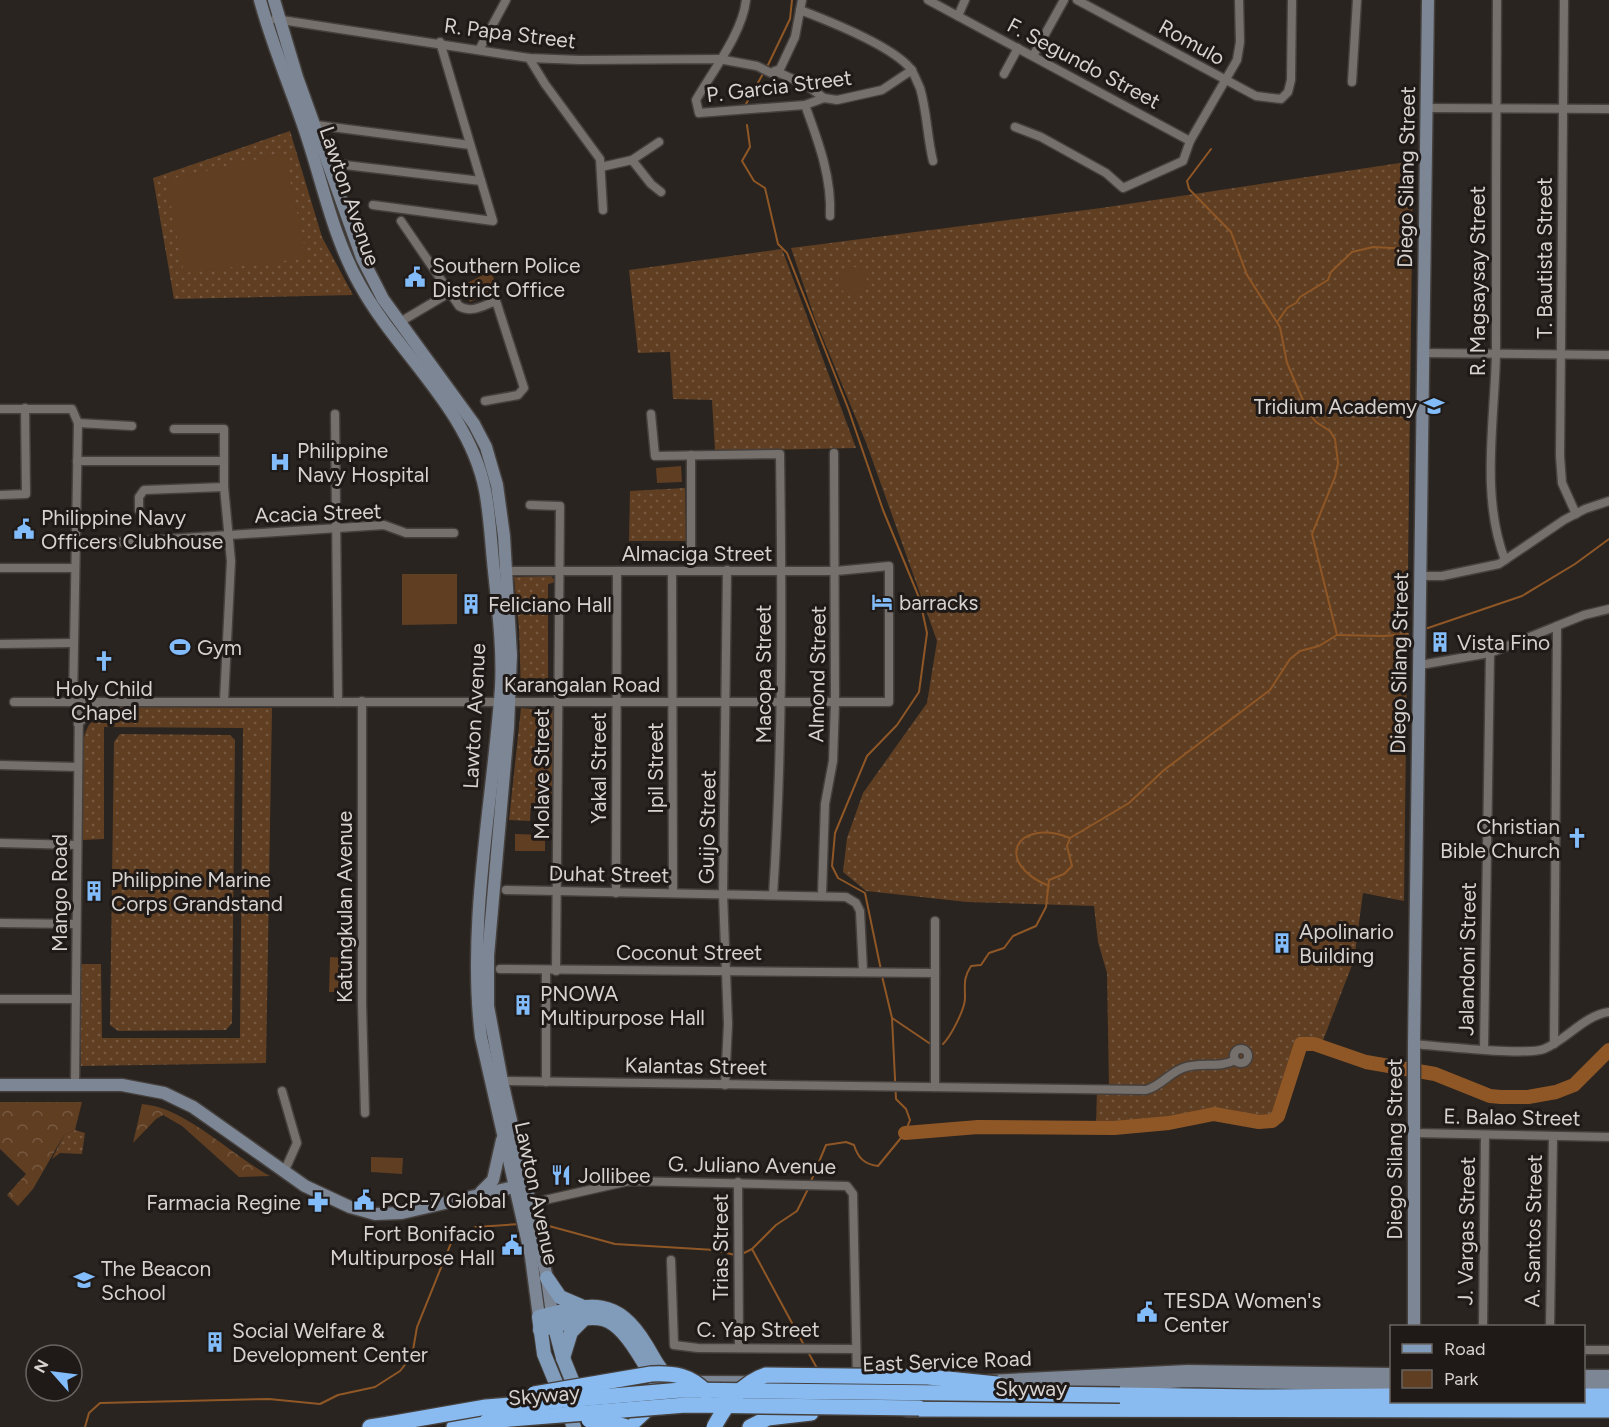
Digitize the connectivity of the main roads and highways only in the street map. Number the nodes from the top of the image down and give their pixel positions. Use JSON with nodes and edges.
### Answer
{"nodes":[{"id":1,"x":260,"y":0,"type":"edge"},
{"id":2,"x":274,"y":0,"type":"edge"},
{"id":3,"x":1428,"y":0,"type":"edge"},
{"id":4,"x":504,"y":703,"type":"junction"},
{"id":5,"x":0,"y":1085,"type":"edge"},
{"id":6,"x":503,"y":1131,"type":"junction"},
{"id":7,"x":521,"y":1185,"type":"junction"},
{"id":8,"x":480,"y":1193,"type":"junction"},
{"id":9,"x":532,"y":1234,"type":"junction"},
{"id":10,"x":547,"y":1278,"type":"junction"},
{"id":11,"x":587,"y":1312,"type":"junction"},
{"id":12,"x":546,"y":1322,"type":"junction"},
{"id":13,"x":1414,"y":1325,"type":"edge"},
{"id":14,"x":564,"y":1362,"type":"junction"},
{"id":15,"x":1390,"y":1374,"type":"edge"},
{"id":16,"x":1585,"y":1376,"type":"edge"},
{"id":17,"x":1609,"y":1376,"type":"edge"},
{"id":18,"x":1106,"y":1380,"type":"junction"},
{"id":19,"x":1390,"y":1385,"type":"edge"},
{"id":20,"x":1585,"y":1385,"type":"edge"},
{"id":21,"x":1609,"y":1385,"type":"edge"},
{"id":22,"x":673,"y":1386,"type":"junction"},
{"id":23,"x":1120,"y":1395,"type":"junction"},
{"id":24,"x":1390,"y":1396,"type":"edge"},
{"id":25,"x":1585,"y":1396,"type":"edge"},
{"id":26,"x":1609,"y":1396,"type":"edge"},
{"id":27,"x":1255,"y":1404,"type":"junction"},
{"id":28,"x":919,"y":1408,"type":"junction"},
{"id":29,"x":1609,"y":1410,"type":"edge"},
{"id":30,"x":487,"y":1421,"type":"junction"},
{"id":31,"x":389,"y":1424,"type":"junction"},
{"id":32,"x":370,"y":1427,"type":"edge"},
{"id":33,"x":454,"y":1427,"type":"edge"},
{"id":34,"x":574,"y":1427,"type":"edge"},
{"id":35,"x":592,"y":1427,"type":"edge"},
{"id":36,"x":627,"y":1427,"type":"edge"},
{"id":37,"x":640,"y":1427,"type":"edge"},
{"id":38,"x":714,"y":1427,"type":"edge"},
{"id":39,"x":721,"y":1427,"type":"edge"},
{"id":40,"x":750,"y":1427,"type":"edge"}],
"edges":[{"from":1,"to":4,"type":"main road","name":"Lawton Avenue"},
{"from":2,"to":4,"type":"main road","name":"Lawton Avenue"},
{"from":3,"to":13,"type":"main road","name":"Diego Silang Street"},
{"from":4,"to":6,"type":"main road","name":"Lawton Avenue"},
{"from":4,"to":7,"type":"main road","name":"Lawton Avenue"},
{"from":5,"to":8,"type":"main road"},
{"from":6,"to":7,"type":"main road","name":"Lawton Avenue"},
{"from":6,"to":8,"type":"main road"},
{"from":7,"to":8,"type":"main road"},
{"from":7,"to":9,"type":"main road","name":"Lawton Avenue"},
{"from":9,"to":10,"type":"main road","name":"Lawton Avenue"},
{"from":9,"to":12,"type":"main road","name":"Lawton Avenue"},
{"from":10,"to":11,"type":"main road"},
{"from":10,"to":12,"type":"main road","name":"Lawton Avenue"},
{"from":11,"to":12,"type":"main road"},
{"from":11,"to":14,"type":"main road"},
{"from":11,"to":22,"type":"main road"},
{"from":12,"to":14,"type":"main road","name":"Lawton Avenue"},
{"from":12,"to":34,"type":"main road","name":"Lawton Avenue","bridge":true},
{"from":14,"to":35,"type":"main road","name":"Lawton Avenue","bridge":true},
{"from":15,"to":18,"type":"main road","name":"East Service Road"},
{"from":16,"to":17,"type":"main road"},
{"from":18,"to":19,"type":"main road","name":"East Service Road"},
{"from":18,"to":22,"type":"main road","name":"East Service Road"},
{"from":20,"to":21,"type":"main road"},
{"from":22,"to":36,"type":"highway"},
{"from":22,"to":37,"type":"highway"},
{"from":23,"to":27,"type":"highway","name":"Skyway"},
{"from":23,"to":31,"type":"highway","name":"Skyway","bridge":true},
{"from":23,"to":38,"type":"highway","bridge":true},
{"from":24,"to":27,"type":"highway","name":"Skyway"},
{"from":25,"to":26,"type":"highway"},
{"from":27,"to":28,"type":"highway","name":"Skyway"},
{"from":27,"to":29,"type":"highway","name":"Skyway"},
{"from":28,"to":30,"type":"highway","name":"Skyway","bridge":true},
{"from":28,"to":40,"type":"highway","bridge":true},
{"from":30,"to":33,"type":"highway","name":"Skyway"},
{"from":30,"to":36,"type":"highway","bridge":true},
{"from":31,"to":32,"type":"highway","name":"Skyway"},
{"from":31,"to":39,"type":"highway","bridge":true}]}
